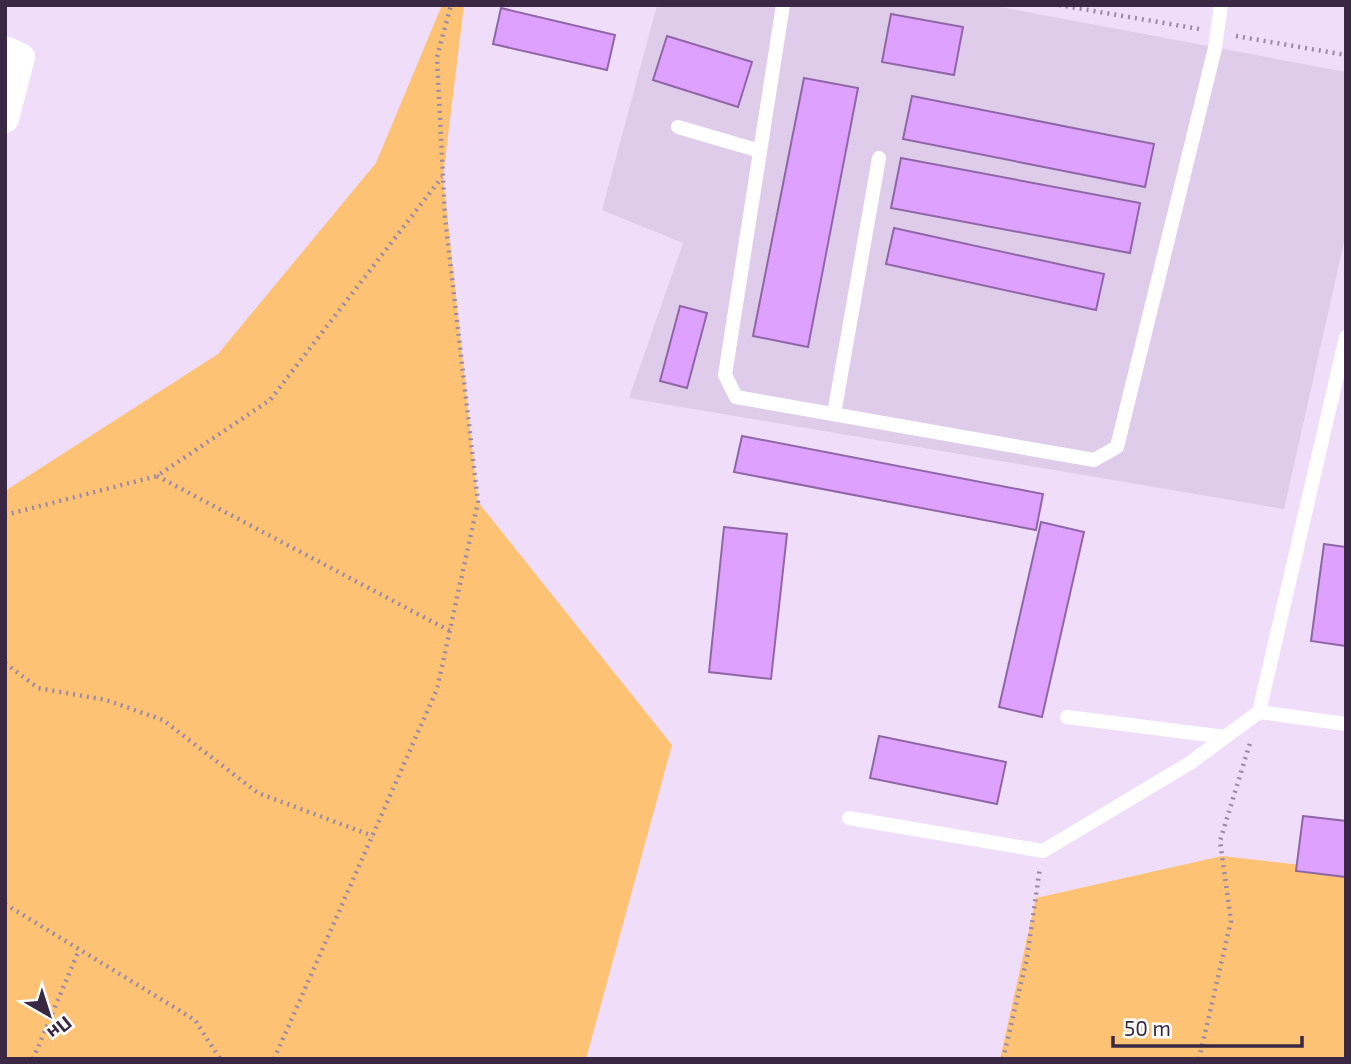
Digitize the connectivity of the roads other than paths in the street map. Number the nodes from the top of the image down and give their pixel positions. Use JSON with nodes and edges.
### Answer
{"nodes":[{"id":1,"x":783,"y":5,"type":"edge"},
{"id":2,"x":1221,"y":5,"type":"edge"},
{"id":3,"x":5,"y":50,"type":"edge"},
{"id":4,"x":5,"y":119,"type":"edge"},
{"id":5,"x":678,"y":127,"type":"dead end"},
{"id":6,"x":760,"y":151,"type":"junction"},
{"id":7,"x":879,"y":158,"type":"dead end"},
{"id":8,"x":1346,"y":337,"type":"edge"},
{"id":9,"x":834,"y":414,"type":"junction"},
{"id":10,"x":1259,"y":712,"type":"junction"},
{"id":11,"x":1066,"y":717,"type":"dead end"},
{"id":12,"x":1346,"y":724,"type":"edge"},
{"id":13,"x":1225,"y":737,"type":"junction"},
{"id":14,"x":849,"y":818,"type":"dead end"}],
"edges":[{"from":1,"to":6,"type":"lane"},
{"from":2,"to":9,"type":"lane"},
{"from":3,"to":4,"type":"street"},
{"from":5,"to":6,"type":"lane"},
{"from":6,"to":9,"type":"lane"},
{"from":7,"to":9,"type":"lane"},
{"from":8,"to":10,"type":"lane"},
{"from":10,"to":12,"type":"lane"},
{"from":10,"to":13,"type":"lane"},
{"from":11,"to":13,"type":"lane"},
{"from":13,"to":14,"type":"lane"}]}
